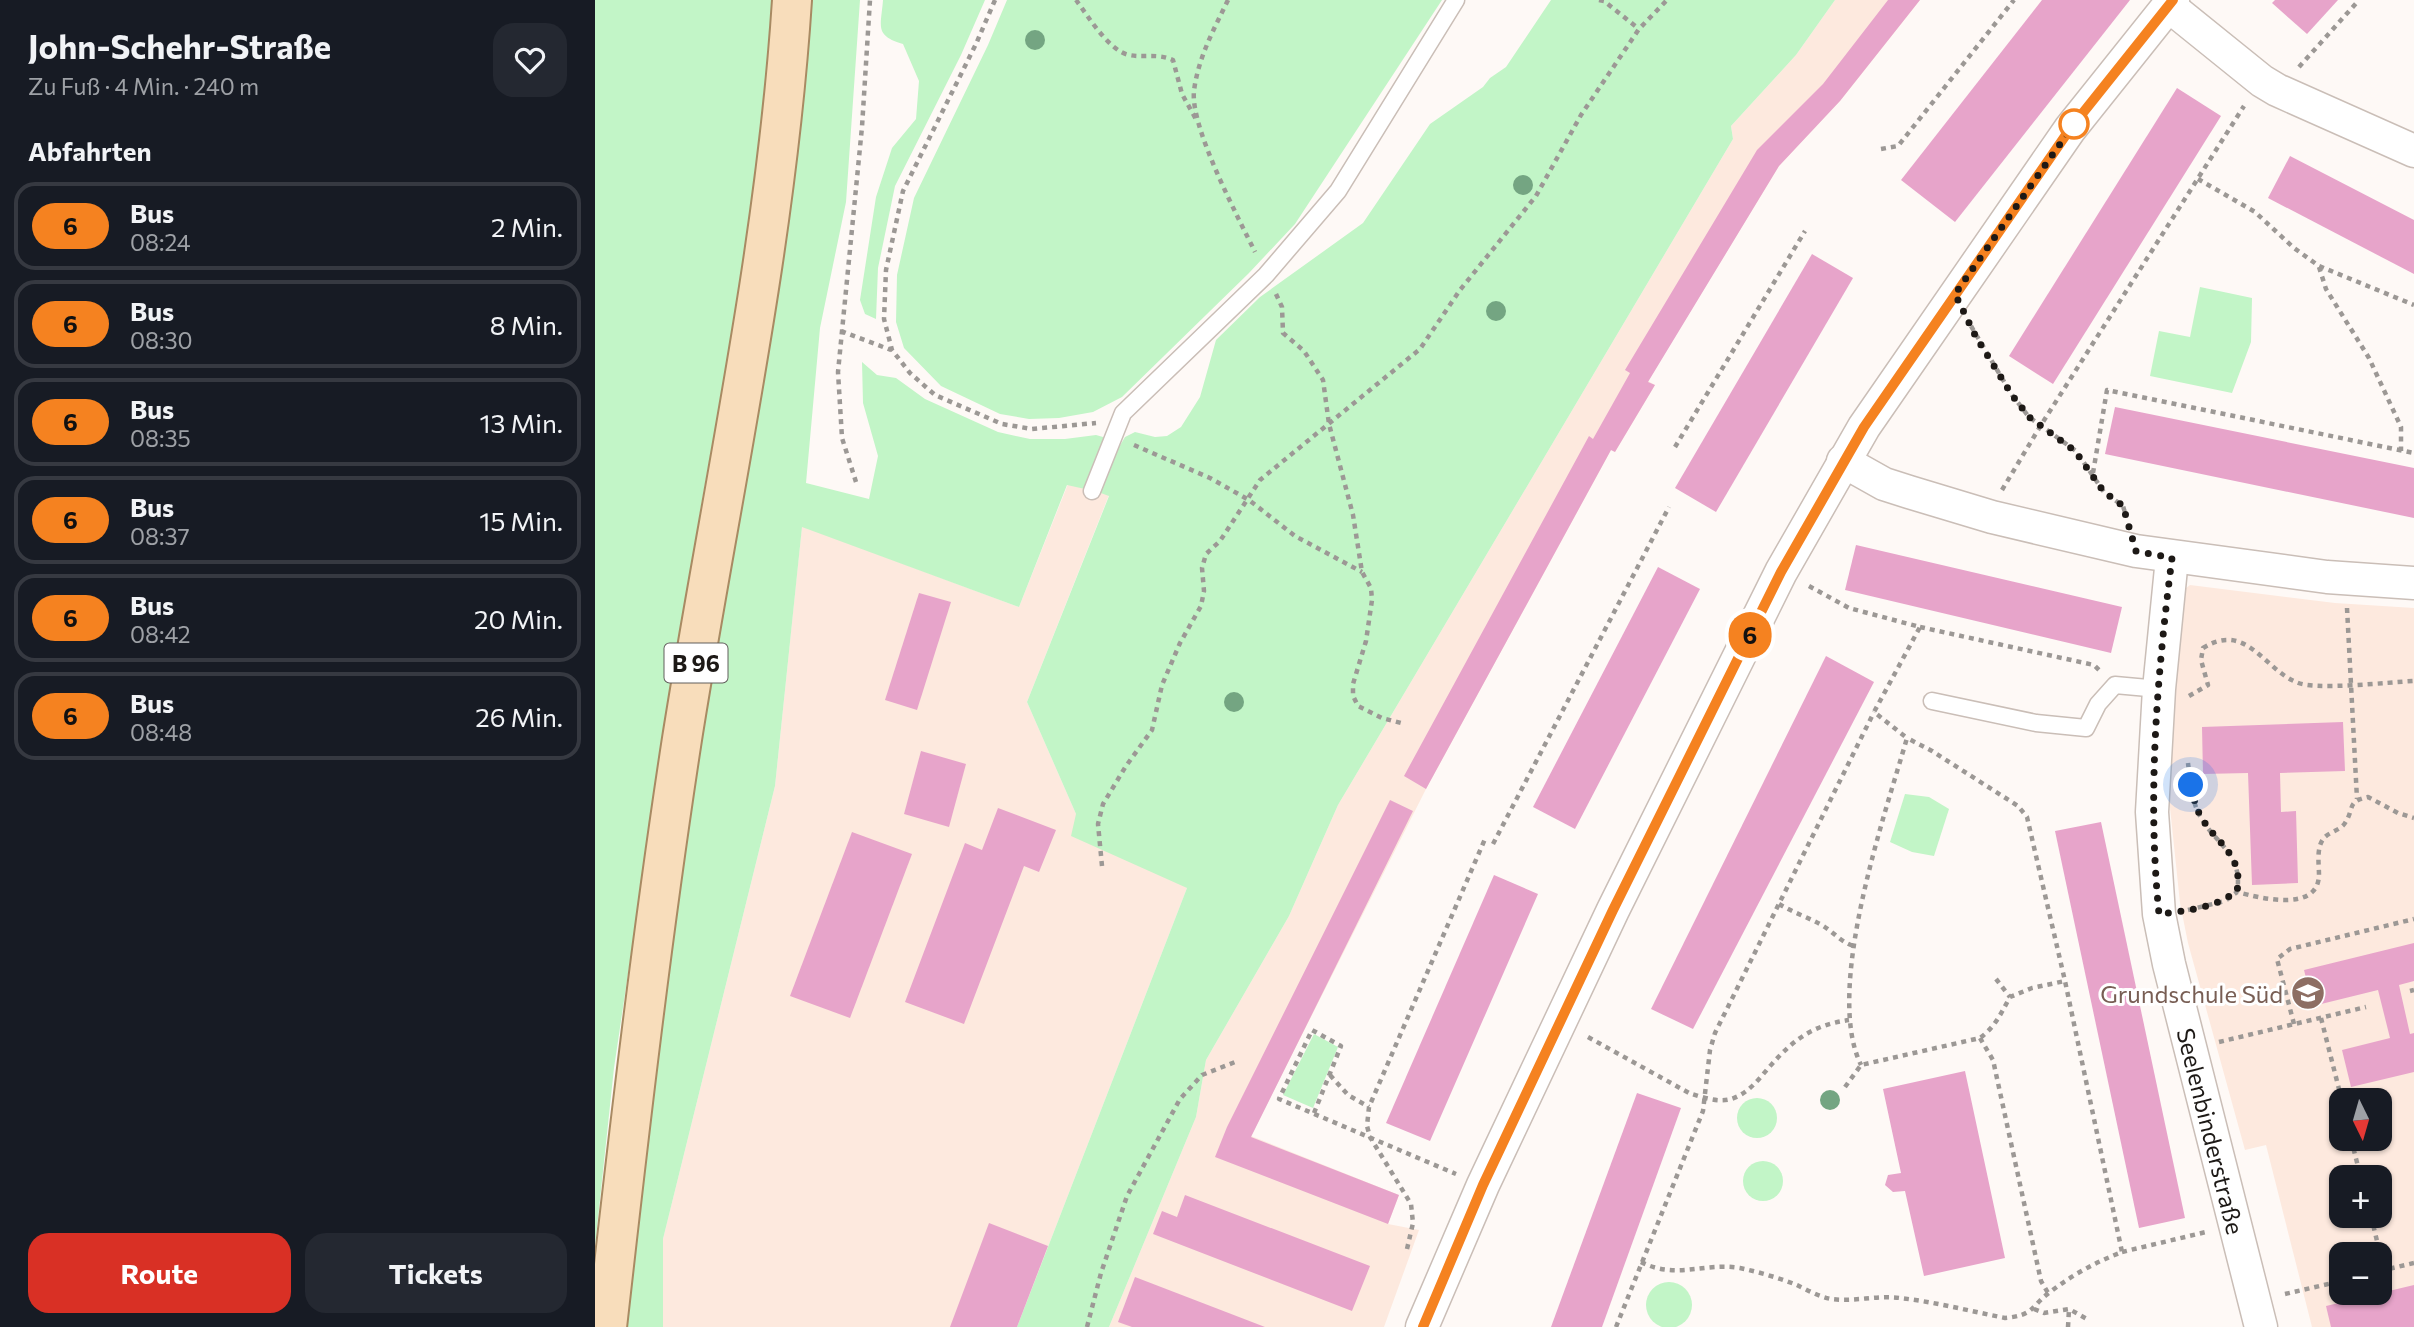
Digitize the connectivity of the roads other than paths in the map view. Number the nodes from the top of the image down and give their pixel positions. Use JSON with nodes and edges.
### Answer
{"nodes":[{"id":1,"x":792,"y":0,"type":"edge"},
{"id":2,"x":1456,"y":0,"type":"edge"},
{"id":3,"x":2171,"y":3,"type":"edge"},
{"id":4,"x":2414,"y":151,"type":"edge"},
{"id":5,"x":1843,"y":461,"type":"junction"},
{"id":6,"x":1091,"y":491,"type":"dead end"},
{"id":7,"x":2172,"y":558,"type":"junction"},
{"id":8,"x":2414,"y":583,"type":"edge"},
{"id":9,"x":2174,"y":695,"type":"junction"},
{"id":10,"x":1932,"y":701,"type":"dead end"},
{"id":11,"x":2258,"y":1314,"type":"edge"},
{"id":12,"x":607,"y":1327,"type":"edge"},
{"id":13,"x":1422,"y":1327,"type":"edge"}],
"edges":[{"from":1,"to":12,"type":"main road","number":"B 96"},
{"from":2,"to":6,"type":"lane"},
{"from":3,"to":4,"type":"street"},
{"from":3,"to":5,"type":"street"},
{"from":5,"to":7,"type":"street"},
{"from":5,"to":13,"type":"street"},
{"from":7,"to":8,"type":"street"},
{"from":7,"to":9,"type":"street","name":"Seelenbinderstraße"},
{"from":9,"to":10,"type":"lane"},
{"from":9,"to":11,"type":"street","name":"Seelenbinderstraße"}]}
